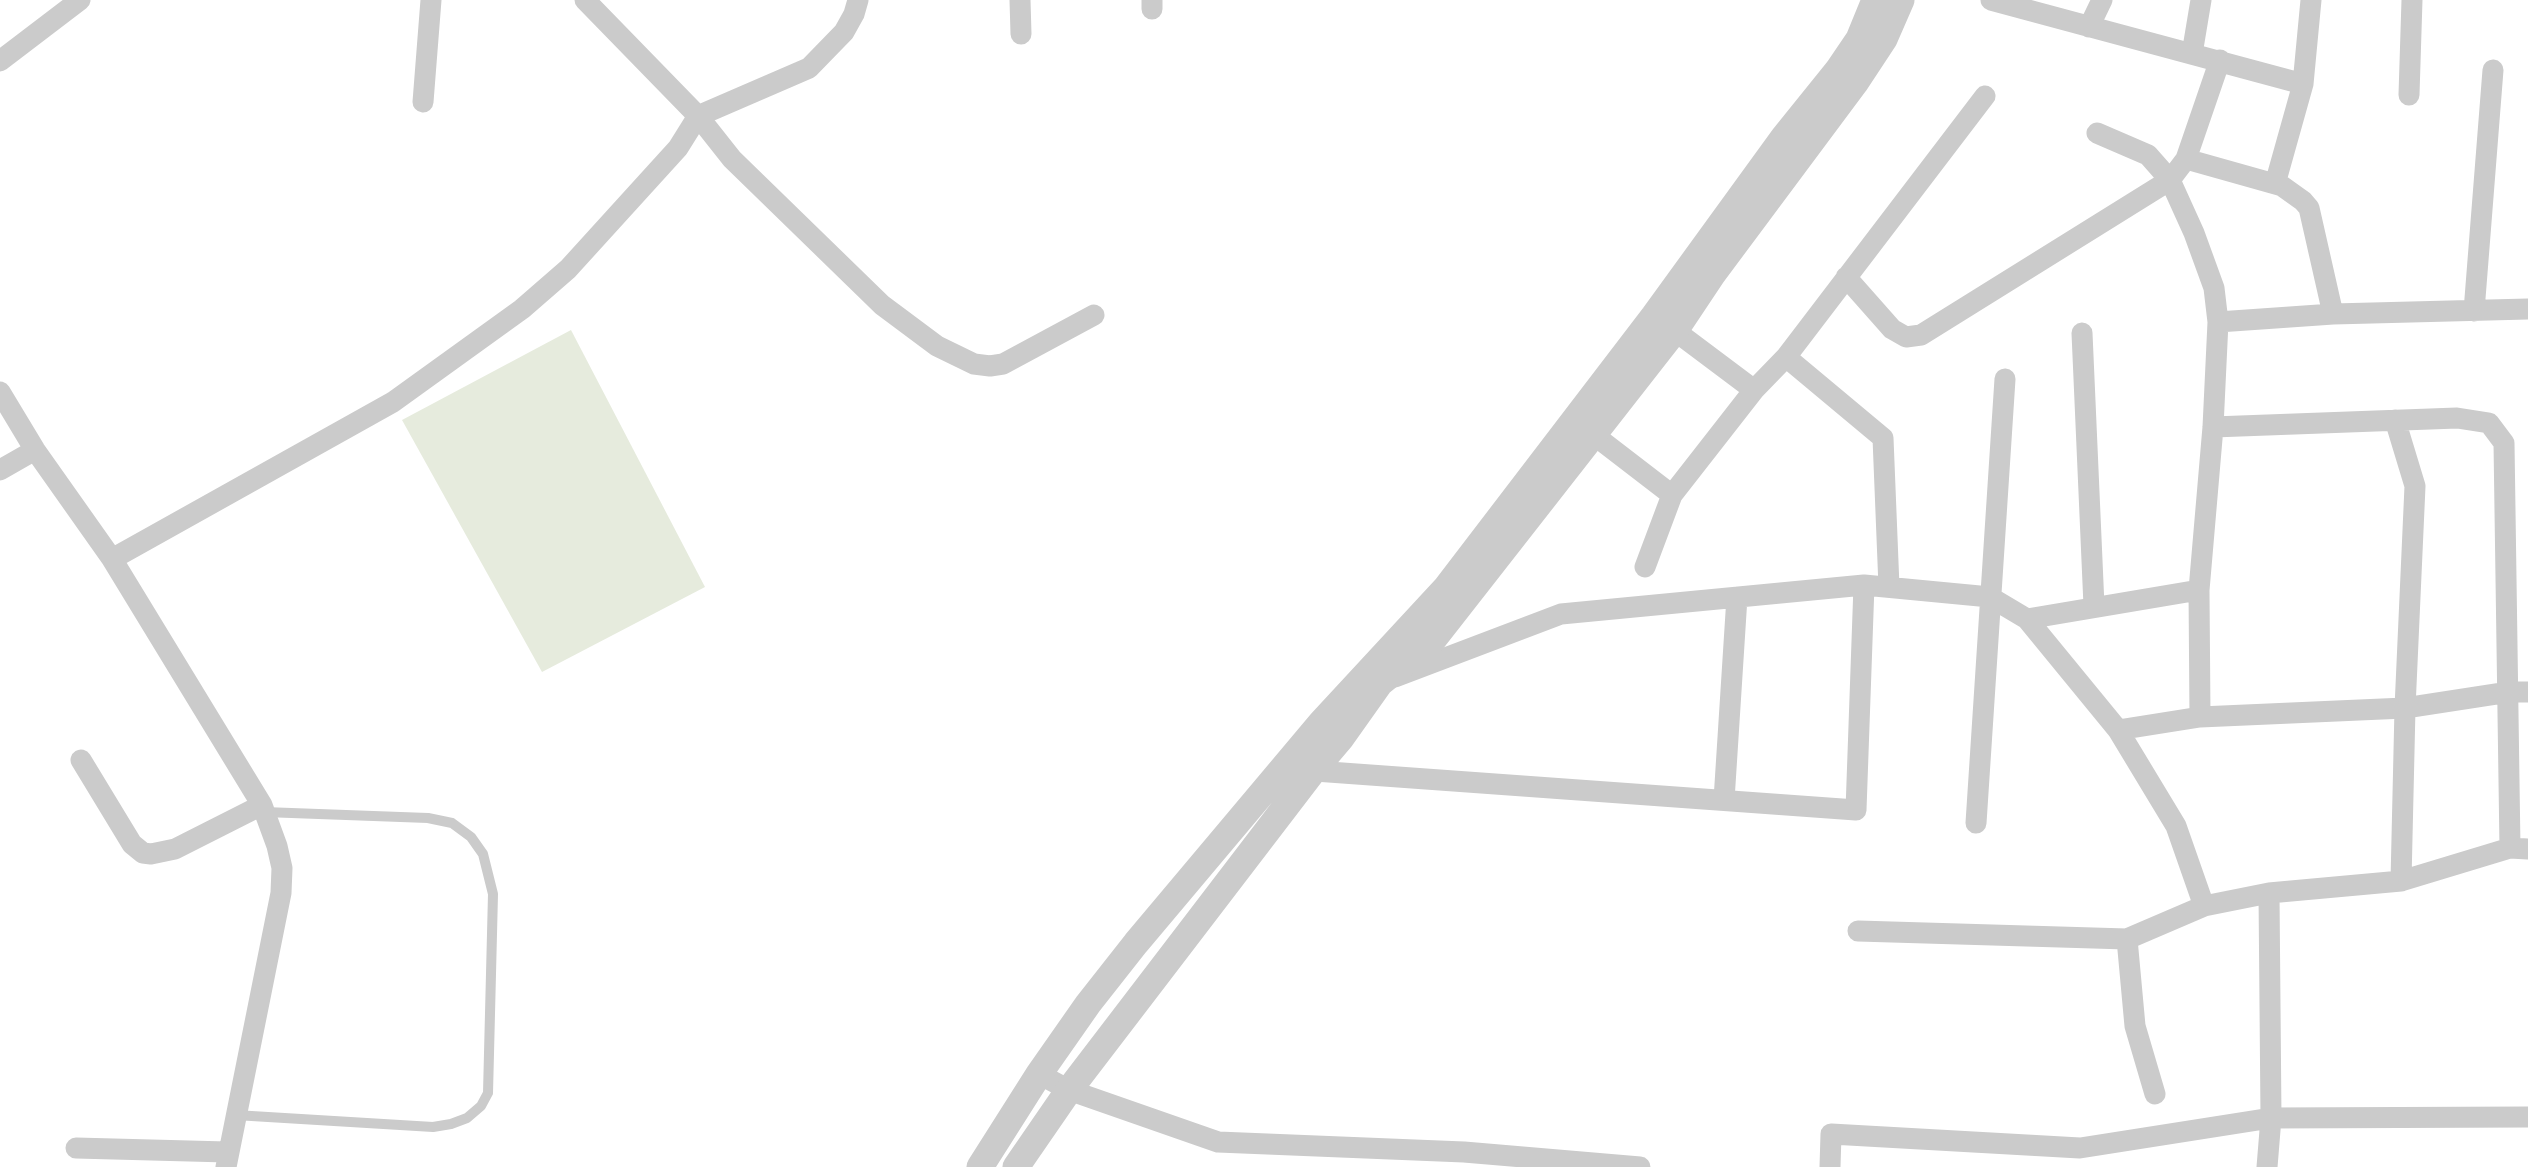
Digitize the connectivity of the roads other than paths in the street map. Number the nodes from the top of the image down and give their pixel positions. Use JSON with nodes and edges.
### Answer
{"nodes":[{"id":1,"x":80,"y":0,"type":"edge"},
{"id":2,"x":431,"y":0,"type":"edge"},
{"id":3,"x":585,"y":0,"type":"edge"},
{"id":4,"x":858,"y":0,"type":"edge"},
{"id":5,"x":1020,"y":0,"type":"edge"},
{"id":6,"x":1875,"y":0,"type":"edge"},
{"id":7,"x":1901,"y":0,"type":"edge"},
{"id":8,"x":1991,"y":0,"type":"edge"},
{"id":9,"x":2102,"y":0,"type":"edge"},
{"id":10,"x":2201,"y":0,"type":"edge"},
{"id":11,"x":2311,"y":0,"type":"edge"},
{"id":12,"x":2412,"y":0,"type":"edge"},
{"id":13,"x":2089,"y":27,"type":"junction"},
{"id":14,"x":1021,"y":34,"type":"dead end"},
{"id":15,"x":1868,"y":44,"type":"junction"},
{"id":16,"x":2192,"y":54,"type":"junction"},
{"id":17,"x":2220,"y":60,"type":"junction"},
{"id":18,"x":0,"y":62,"type":"edge"},
{"id":19,"x":2493,"y":70,"type":"dead end"},
{"id":20,"x":2303,"y":84,"type":"junction"},
{"id":21,"x":2409,"y":95,"type":"dead end"},
{"id":22,"x":1985,"y":96,"type":"dead end"},
{"id":23,"x":423,"y":102,"type":"dead end"},
{"id":24,"x":698,"y":116,"type":"junction"},
{"id":25,"x":2097,"y":133,"type":"dead end"},
{"id":26,"x":2186,"y":159,"type":"junction"},
{"id":27,"x":2170,"y":180,"type":"junction"},
{"id":28,"x":2282,"y":187,"type":"junction"},
{"id":29,"x":1846,"y":277,"type":"junction"},
{"id":30,"x":2528,"y":309,"type":"edge"},
{"id":31,"x":2474,"y":311,"type":"junction"},
{"id":32,"x":2333,"y":314,"type":"junction"},
{"id":33,"x":1094,"y":315,"type":"dead end"},
{"id":34,"x":2218,"y":322,"type":"junction"},
{"id":35,"x":1665,"y":323,"type":"junction"},
{"id":36,"x":2082,"y":333,"type":"dead end"},
{"id":37,"x":1786,"y":357,"type":"junction"},
{"id":38,"x":2005,"y":379,"type":"dead end"},
{"id":39,"x":1754,"y":390,"type":"junction"},
{"id":40,"x":0,"y":392,"type":"edge"},
{"id":41,"x":2395,"y":420,"type":"junction"},
{"id":42,"x":2212,"y":427,"type":"junction"},
{"id":43,"x":1594,"y":435,"type":"junction"},
{"id":44,"x":35,"y":450,"type":"junction"},
{"id":45,"x":0,"y":470,"type":"edge"},
{"id":46,"x":1672,"y":495,"type":"junction"},
{"id":47,"x":112,"y":559,"type":"junction"},
{"id":48,"x":1645,"y":567,"type":"dead end"},
{"id":49,"x":1864,"y":585,"type":"junction"},
{"id":50,"x":1889,"y":587,"type":"junction"},
{"id":51,"x":2199,"y":590,"type":"junction"},
{"id":52,"x":1737,"y":597,"type":"junction"},
{"id":53,"x":1990,"y":597,"type":"junction"},
{"id":54,"x":2094,"y":606,"type":"junction"},
{"id":55,"x":2027,"y":619,"type":"junction"},
{"id":56,"x":1373,"y":679,"type":"junction"},
{"id":57,"x":2518,"y":692,"type":"edge"},
{"id":58,"x":2405,"y":708,"type":"junction"},
{"id":59,"x":2200,"y":717,"type":"junction"},
{"id":60,"x":2118,"y":730,"type":"junction"},
{"id":61,"x":81,"y":760,"type":"dead end"},
{"id":62,"x":1282,"y":768,"type":"junction"},
{"id":63,"x":1313,"y":771,"type":"junction"},
{"id":64,"x":1724,"y":800,"type":"junction"},
{"id":65,"x":263,"y":808,"type":"junction"},
{"id":66,"x":1976,"y":823,"type":"dead end"},
{"id":67,"x":2519,"y":848,"type":"edge"},
{"id":68,"x":2401,"y":881,"type":"junction"},
{"id":69,"x":2269,"y":893,"type":"junction"},
{"id":70,"x":2204,"y":906,"type":"junction"},
{"id":71,"x":1858,"y":931,"type":"dead end"},
{"id":72,"x":2127,"y":939,"type":"junction"},
{"id":73,"x":1039,"y":1074,"type":"junction"},
{"id":74,"x":1069,"y":1090,"type":"junction"},
{"id":75,"x":2155,"y":1094,"type":"dead end"},
{"id":76,"x":235,"y":1115,"type":"junction"},
{"id":77,"x":2271,"y":1118,"type":"junction"},
{"id":78,"x":2528,"y":1118,"type":"edge"},
{"id":79,"x":76,"y":1148,"type":"dead end"},
{"id":80,"x":226,"y":1159,"type":"edge"},
{"id":81,"x":1464,"y":1160,"type":"edge"},
{"id":82,"x":980,"y":1167,"type":"edge"},
{"id":83,"x":1016,"y":1167,"type":"edge"},
{"id":84,"x":1640,"y":1167,"type":"edge"},
{"id":85,"x":1830,"y":1167,"type":"edge"},
{"id":86,"x":2267,"y":1167,"type":"edge"}],
"edges":[{"from":1,"to":18,"type":"street"},
{"from":2,"to":23,"type":"street"},
{"from":3,"to":24,"type":"street"},
{"from":4,"to":24,"type":"street"},
{"from":5,"to":14,"type":"street"},
{"from":6,"to":15,"type":"street"},
{"from":7,"to":15,"type":"street"},
{"from":8,"to":13,"type":"street"},
{"from":9,"to":13,"type":"street"},
{"from":10,"to":16,"type":"street"},
{"from":11,"to":20,"type":"street"},
{"from":12,"to":21,"type":"street"},
{"from":13,"to":16,"type":"street"},
{"from":15,"to":35,"type":"street"},
{"from":16,"to":17,"type":"street"},
{"from":17,"to":20,"type":"street"},
{"from":17,"to":26,"type":"street"},
{"from":19,"to":31,"type":"street"},
{"from":20,"to":28,"type":"street"},
{"from":22,"to":29,"type":"street"},
{"from":24,"to":33,"type":"street"},
{"from":24,"to":47,"type":"street"},
{"from":25,"to":27,"type":"street"},
{"from":26,"to":27,"type":"street"},
{"from":26,"to":28,"type":"street"},
{"from":27,"to":29,"type":"street"},
{"from":27,"to":34,"type":"street"},
{"from":28,"to":32,"type":"street"},
{"from":29,"to":37,"type":"street"},
{"from":30,"to":31,"type":"street"},
{"from":31,"to":32,"type":"street"},
{"from":32,"to":34,"type":"street"},
{"from":34,"to":42,"type":"street"},
{"from":35,"to":39,"type":"street"},
{"from":35,"to":43,"type":"street"},
{"from":35,"to":56,"type":"street"},
{"from":36,"to":54,"type":"street"},
{"from":37,"to":39,"type":"street"},
{"from":37,"to":50,"type":"street"},
{"from":38,"to":53,"type":"street"},
{"from":39,"to":46,"type":"street"},
{"from":40,"to":44,"type":"street"},
{"from":41,"to":42,"type":"street"},
{"from":41,"to":57,"type":"street"},
{"from":41,"to":58,"type":"street"},
{"from":42,"to":51,"type":"street"},
{"from":43,"to":46,"type":"street"},
{"from":43,"to":56,"type":"street"},
{"from":44,"to":45,"type":"street"},
{"from":44,"to":47,"type":"street"},
{"from":46,"to":48,"type":"street"},
{"from":47,"to":65,"type":"street"},
{"from":49,"to":50,"type":"street"},
{"from":49,"to":52,"type":"street"},
{"from":49,"to":64,"type":"street"},
{"from":50,"to":53,"type":"street"},
{"from":51,"to":54,"type":"street"},
{"from":51,"to":59,"type":"street"},
{"from":52,"to":56,"type":"street"},
{"from":52,"to":64,"type":"street"},
{"from":53,"to":55,"type":"street"},
{"from":53,"to":66,"type":"street"},
{"from":54,"to":55,"type":"street"},
{"from":55,"to":60,"type":"street"},
{"from":56,"to":62,"type":"street"},
{"from":56,"to":63,"type":"street"},
{"from":57,"to":58,"type":"street"},
{"from":57,"to":67,"type":"street"},
{"from":58,"to":59,"type":"street"},
{"from":58,"to":68,"type":"street"},
{"from":59,"to":60,"type":"street"},
{"from":60,"to":70,"type":"street"},
{"from":61,"to":65,"type":"street"},
{"from":62,"to":63,"type":"street"},
{"from":62,"to":73,"type":"street"},
{"from":63,"to":64,"type":"street"},
{"from":63,"to":74,"type":"street"},
{"from":65,"to":76,"type":"street"},
{"from":65,"to":76,"type":"lane"},
{"from":67,"to":68,"type":"street"},
{"from":68,"to":69,"type":"street"},
{"from":69,"to":70,"type":"street"},
{"from":69,"to":77,"type":"street"},
{"from":70,"to":72,"type":"street"},
{"from":71,"to":72,"type":"street"},
{"from":72,"to":75,"type":"street"},
{"from":73,"to":74,"type":"street"},
{"from":73,"to":82,"type":"street"},
{"from":74,"to":81,"type":"street"},
{"from":74,"to":83,"type":"street"},
{"from":76,"to":80,"type":"street"},
{"from":77,"to":78,"type":"street"},
{"from":77,"to":85,"type":"street"},
{"from":77,"to":86,"type":"street"},
{"from":79,"to":80,"type":"street"},
{"from":81,"to":84,"type":"street"}]}
